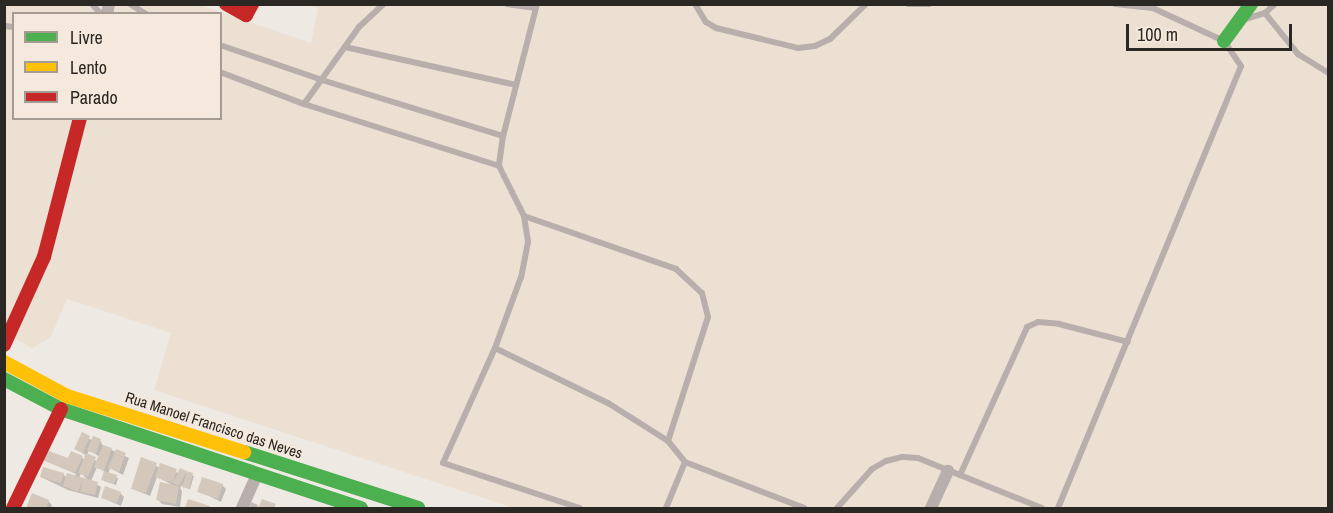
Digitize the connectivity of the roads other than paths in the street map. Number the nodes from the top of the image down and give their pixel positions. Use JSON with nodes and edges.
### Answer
{"nodes":[{"id":1,"x":130,"y":4,"type":"edge"},
{"id":2,"x":226,"y":4,"type":"edge"},
{"id":3,"x":384,"y":4,"type":"edge"},
{"id":4,"x":507,"y":4,"type":"edge"},
{"id":5,"x":695,"y":4,"type":"edge"},
{"id":6,"x":866,"y":4,"type":"edge"},
{"id":7,"x":908,"y":4,"type":"edge"},
{"id":8,"x":929,"y":4,"type":"edge"},
{"id":9,"x":1115,"y":4,"type":"edge"},
{"id":10,"x":1251,"y":4,"type":"edge"},
{"id":11,"x":1275,"y":4,"type":"edge"},
{"id":12,"x":537,"y":6,"type":"edge"},
{"id":13,"x":249,"y":10,"type":"edge"},
{"id":14,"x":143,"y":12,"type":"edge"},
{"id":15,"x":1265,"y":13,"type":"junction"},
{"id":16,"x":1239,"y":21,"type":"junction"},
{"id":17,"x":1224,"y":41,"type":"junction"},
{"id":18,"x":222,"y":46,"type":"edge"},
{"id":19,"x":345,"y":47,"type":"junction"},
{"id":20,"x":222,"y":73,"type":"edge"},
{"id":21,"x":1329,"y":73,"type":"edge"},
{"id":22,"x":322,"y":80,"type":"junction"},
{"id":23,"x":516,"y":85,"type":"junction"},
{"id":24,"x":304,"y":104,"type":"junction"},
{"id":25,"x":79,"y":120,"type":"edge"},
{"id":26,"x":503,"y":136,"type":"junction"},
{"id":27,"x":499,"y":166,"type":"junction"},
{"id":28,"x":524,"y":216,"type":"junction"},
{"id":29,"x":1128,"y":342,"type":"junction"},
{"id":30,"x":4,"y":345,"type":"edge"},
{"id":31,"x":495,"y":348,"type":"junction"},
{"id":32,"x":4,"y":362,"type":"edge"},
{"id":33,"x":4,"y":379,"type":"edge"},
{"id":34,"x":61,"y":409,"type":"junction"},
{"id":35,"x":668,"y":441,"type":"junction"},
{"id":36,"x":685,"y":462,"type":"junction"},
{"id":37,"x":954,"y":473,"type":"junction"},
{"id":38,"x":257,"y":475,"type":"junction"},
{"id":39,"x":13,"y":508,"type":"edge"},
{"id":40,"x":242,"y":508,"type":"edge"},
{"id":41,"x":361,"y":508,"type":"edge"},
{"id":42,"x":418,"y":508,"type":"edge"},
{"id":43,"x":580,"y":508,"type":"edge"},
{"id":44,"x":666,"y":508,"type":"edge"},
{"id":45,"x":804,"y":508,"type":"edge"},
{"id":46,"x":837,"y":508,"type":"edge"},
{"id":47,"x":931,"y":508,"type":"edge"},
{"id":48,"x":1042,"y":508,"type":"edge"},
{"id":49,"x":1058,"y":508,"type":"edge"}],
"edges":[{"from":1,"to":14,"type":"lane"},
{"from":2,"to":13,"type":"main road"},
{"from":3,"to":19,"type":"lane"},
{"from":4,"to":12,"type":"lane"},
{"from":5,"to":6,"type":"lane"},
{"from":7,"to":8,"type":"lane"},
{"from":9,"to":17,"type":"lane"},
{"from":10,"to":16,"type":"main road"},
{"from":11,"to":15,"type":"lane"},
{"from":12,"to":23,"type":"lane"},
{"from":15,"to":16,"type":"lane"},
{"from":15,"to":21,"type":"lane"},
{"from":16,"to":17,"type":"main road"},
{"from":17,"to":29,"type":"lane"},
{"from":18,"to":22,"type":"lane"},
{"from":19,"to":22,"type":"lane"},
{"from":19,"to":23,"type":"lane"},
{"from":20,"to":24,"type":"lane"},
{"from":22,"to":24,"type":"lane"},
{"from":22,"to":26,"type":"lane"},
{"from":23,"to":26,"type":"lane"},
{"from":24,"to":27,"type":"lane"},
{"from":25,"to":30,"type":"main road"},
{"from":26,"to":27,"type":"lane"},
{"from":27,"to":28,"type":"lane"},
{"from":28,"to":31,"type":"lane"},
{"from":28,"to":35,"type":"lane"},
{"from":29,"to":37,"type":"lane"},
{"from":29,"to":49,"type":"lane"},
{"from":31,"to":35,"type":"lane"},
{"from":31,"to":43,"type":"lane"},
{"from":32,"to":42,"type":"main road","name":"Rua Manoel Francisco das Neves"},
{"from":33,"to":34,"type":"main road"},
{"from":34,"to":38,"type":"main road"},
{"from":34,"to":39,"type":"main road"},
{"from":35,"to":36,"type":"lane"},
{"from":36,"to":44,"type":"lane"},
{"from":36,"to":45,"type":"lane"},
{"from":37,"to":46,"type":"lane"},
{"from":37,"to":47,"type":"street"},
{"from":37,"to":48,"type":"lane"},
{"from":38,"to":40,"type":"street"},
{"from":38,"to":41,"type":"main road"}]}
